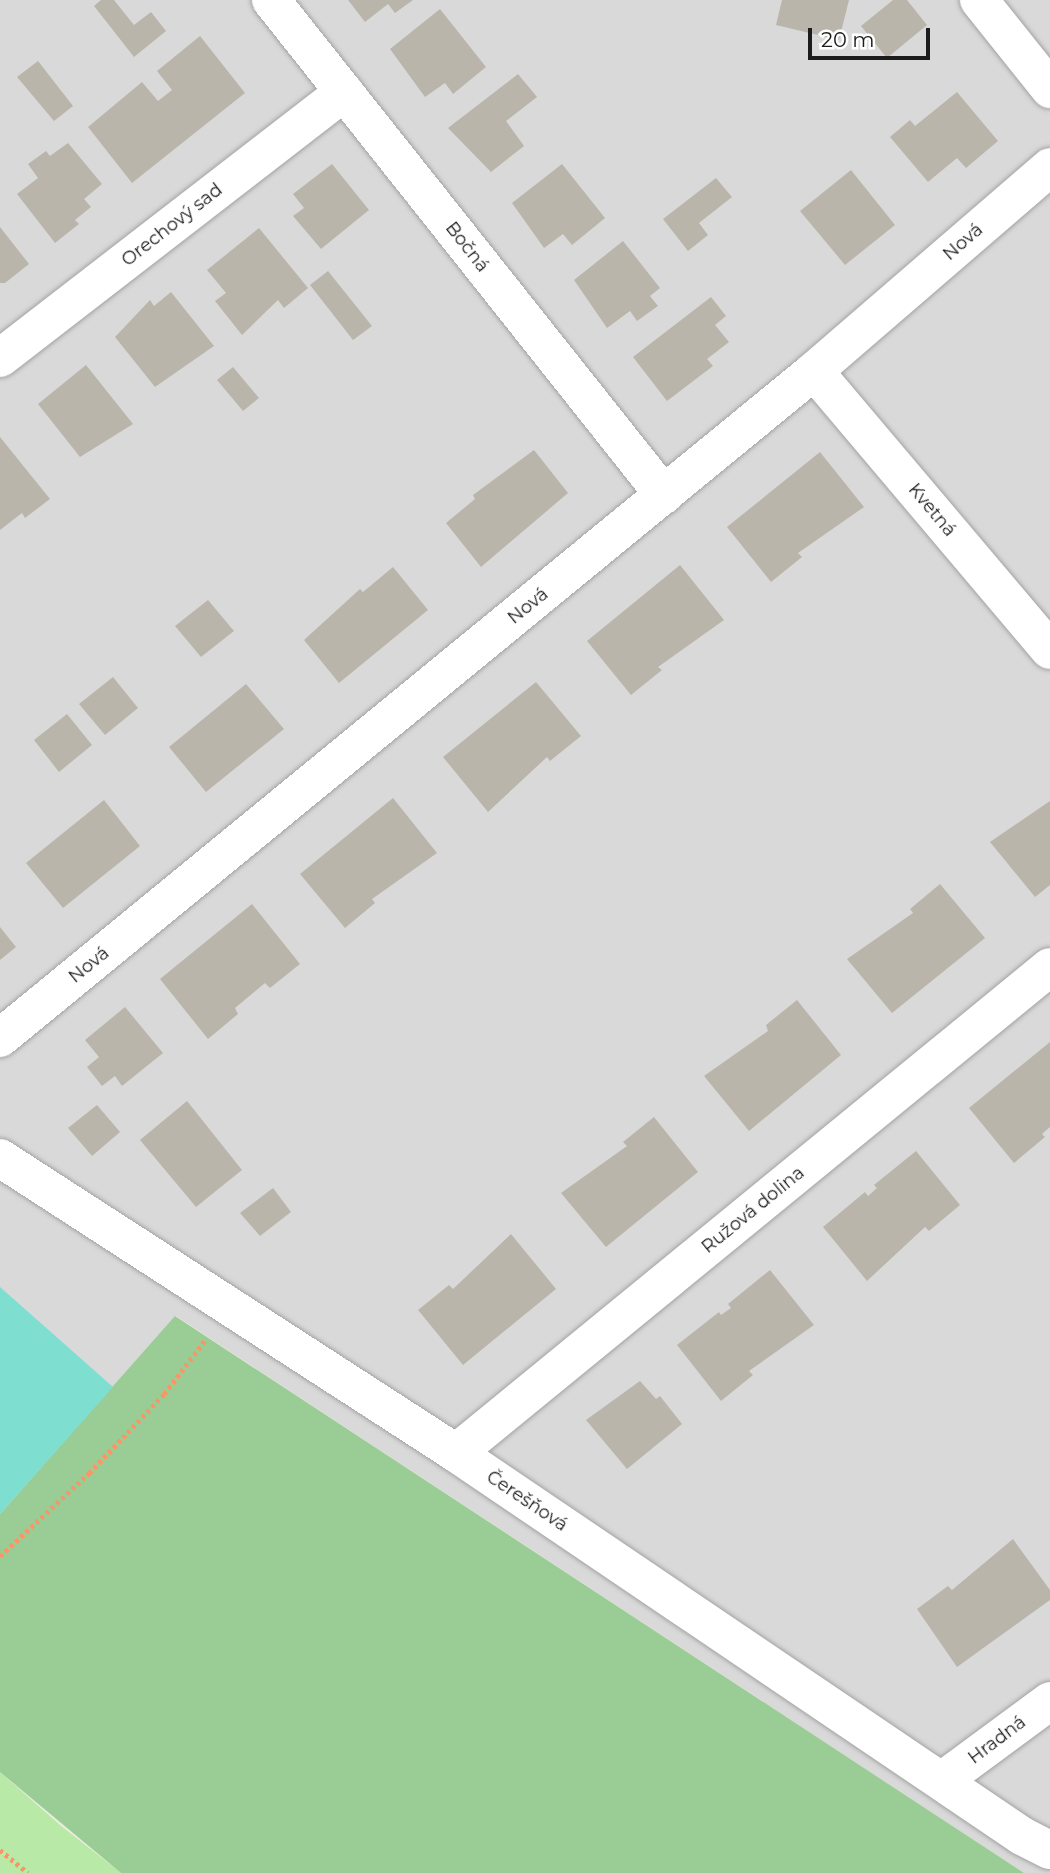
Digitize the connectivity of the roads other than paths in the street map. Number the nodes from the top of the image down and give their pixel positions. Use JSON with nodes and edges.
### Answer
{"nodes":[{"id":1,"x":271,"y":0,"type":"edge"},
{"id":2,"x":979,"y":0,"type":"edge"},
{"id":3,"x":1050,"y":89,"type":"edge"},
{"id":4,"x":344,"y":92,"type":"junction"},
{"id":5,"x":1050,"y":167,"type":"edge"},
{"id":6,"x":0,"y":358,"type":"edge"},
{"id":7,"x":814,"y":370,"type":"junction"},
{"id":8,"x":664,"y":495,"type":"junction"},
{"id":9,"x":1050,"y":650,"type":"edge"},
{"id":10,"x":1050,"y":967,"type":"edge"},
{"id":11,"x":0,"y":1038,"type":"edge"},
{"id":12,"x":0,"y":1158,"type":"edge"},
{"id":13,"x":456,"y":1453,"type":"junction"},
{"id":14,"x":1050,"y":1701,"type":"edge"},
{"id":15,"x":943,"y":1780,"type":"junction"},
{"id":16,"x":1050,"y":1850,"type":"edge"}],
"edges":[{"from":1,"to":4,"type":"street","name":"Bočná"},
{"from":2,"to":3,"type":"street"},
{"from":4,"to":6,"type":"street","name":"Orechový sad"},
{"from":4,"to":8,"type":"street","name":"Bočná"},
{"from":5,"to":7,"type":"street","name":"Nová"},
{"from":7,"to":8,"type":"street","name":"Nová"},
{"from":7,"to":9,"type":"street","name":"Kvetná"},
{"from":8,"to":11,"type":"street","name":"Nová"},
{"from":10,"to":13,"type":"street","name":"Ružová dolina"},
{"from":12,"to":13,"type":"street","name":"Čerešňová"},
{"from":13,"to":15,"type":"street","name":"Čerešňová"},
{"from":14,"to":15,"type":"street","name":"Hradná"},
{"from":15,"to":16,"type":"street","name":"Čerešňová"}]}
